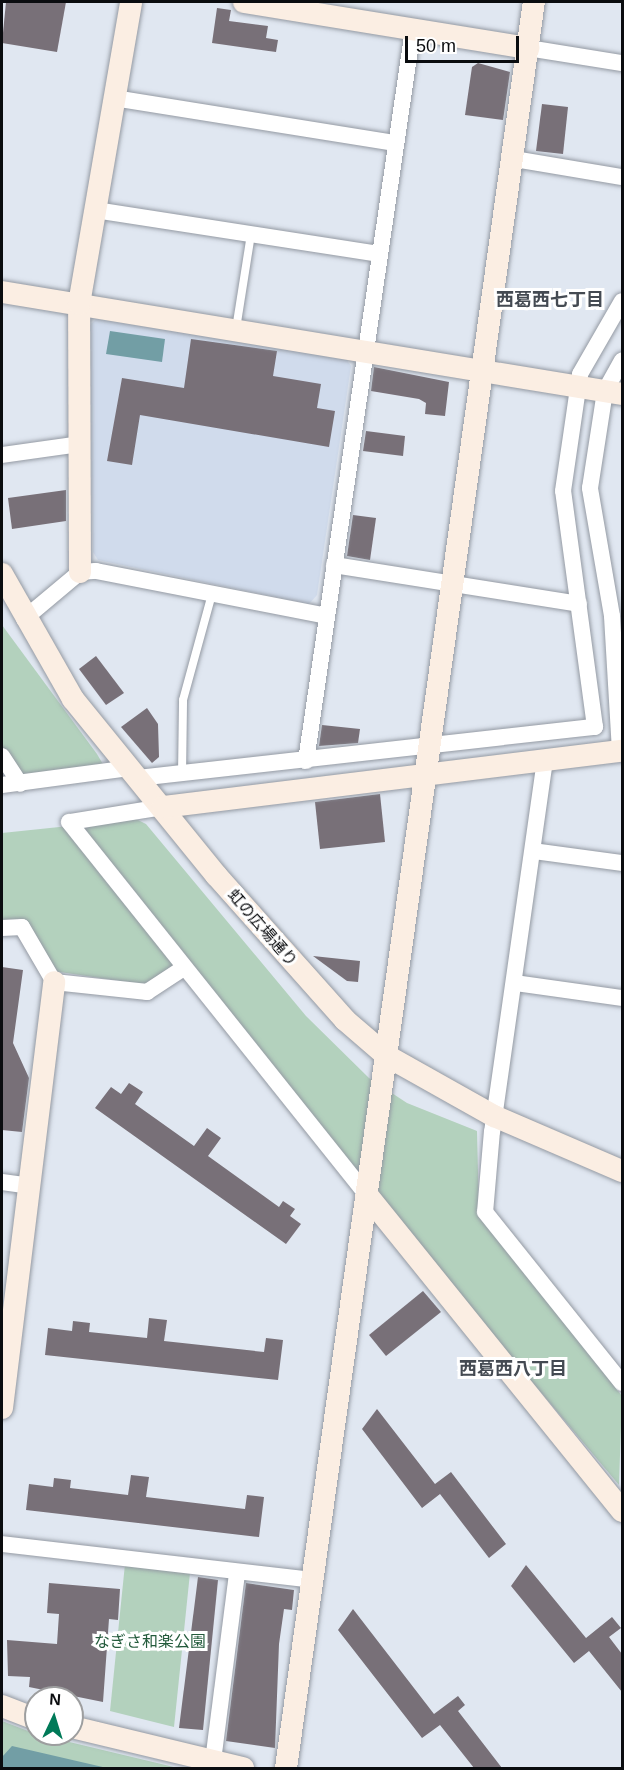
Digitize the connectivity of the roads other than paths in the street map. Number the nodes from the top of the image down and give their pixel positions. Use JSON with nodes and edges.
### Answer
{"nodes":[{"id":1,"x":131,"y":2,"type":"edge"},
{"id":2,"x":244,"y":2,"type":"edge"},
{"id":3,"x":534,"y":2,"type":"edge"},
{"id":4,"x":282,"y":5,"type":"edge"},
{"id":5,"x":413,"y":29,"type":"junction"},
{"id":6,"x":528,"y":48,"type":"junction"},
{"id":7,"x":622,"y":63,"type":"edge"},
{"id":8,"x":114,"y":98,"type":"junction"},
{"id":9,"x":395,"y":143,"type":"junction"},
{"id":10,"x":514,"y":159,"type":"junction"},
{"id":11,"x":622,"y":177,"type":"edge"},
{"id":12,"x":95,"y":210,"type":"junction"},
{"id":13,"x":251,"y":234,"type":"junction"},
{"id":14,"x":379,"y":255,"type":"junction"},
{"id":15,"x":2,"y":292,"type":"edge"},
{"id":16,"x":622,"y":301,"type":"edge"},
{"id":17,"x":80,"y":304,"type":"junction"},
{"id":18,"x":236,"y":329,"type":"junction"},
{"id":19,"x":365,"y":350,"type":"junction"},
{"id":20,"x":622,"y":360,"type":"edge"},
{"id":21,"x":484,"y":369,"type":"junction"},
{"id":22,"x":579,"y":385,"type":"junction"},
{"id":23,"x":614,"y":393,"type":"edge"},
{"id":24,"x":80,"y":444,"type":"junction"},
{"id":25,"x":2,"y":455,"type":"edge"},
{"id":26,"x":334,"y":565,"type":"junction"},
{"id":27,"x":80,"y":572,"type":"junction"},
{"id":28,"x":2,"y":574,"type":"edge"},
{"id":29,"x":452,"y":584,"type":"junction"},
{"id":30,"x":212,"y":594,"type":"junction"},
{"id":31,"x":579,"y":604,"type":"junction"},
{"id":32,"x":327,"y":616,"type":"junction"},
{"id":33,"x":617,"y":617,"type":"edge"},
{"id":34,"x":24,"y":619,"type":"junction"},
{"id":35,"x":429,"y":746,"type":"junction"},
{"id":36,"x":621,"y":751,"type":"edge"},
{"id":37,"x":2,"y":756,"type":"edge"},
{"id":38,"x":546,"y":760,"type":"junction"},
{"id":39,"x":306,"y":761,"type":"junction"},
{"id":40,"x":133,"y":773,"type":"junction"},
{"id":41,"x":426,"y":773,"type":"junction"},
{"id":42,"x":182,"y":775,"type":"junction"},
{"id":43,"x":20,"y":784,"type":"junction"},
{"id":44,"x":2,"y":785,"type":"edge"},
{"id":45,"x":163,"y":807,"type":"junction"},
{"id":46,"x":533,"y":851,"type":"junction"},
{"id":47,"x":622,"y":863,"type":"edge"},
{"id":48,"x":2,"y":928,"type":"edge"},
{"id":49,"x":182,"y":969,"type":"junction"},
{"id":50,"x":54,"y":982,"type":"junction"},
{"id":51,"x":515,"y":983,"type":"junction"},
{"id":52,"x":622,"y":998,"type":"edge"},
{"id":53,"x":387,"y":1056,"type":"junction"},
{"id":54,"x":494,"y":1116,"type":"junction"},
{"id":55,"x":622,"y":1171,"type":"edge"},
{"id":56,"x":2,"y":1182,"type":"edge"},
{"id":57,"x":31,"y":1185,"type":"junction"},
{"id":58,"x":367,"y":1195,"type":"junction"},
{"id":59,"x":622,"y":1383,"type":"edge"},
{"id":60,"x":2,"y":1408,"type":"edge"},
{"id":61,"x":622,"y":1507,"type":"edge"},
{"id":62,"x":2,"y":1544,"type":"edge"},
{"id":63,"x":237,"y":1573,"type":"junction"},
{"id":64,"x":313,"y":1580,"type":"junction"},
{"id":65,"x":2,"y":1706,"type":"edge"},
{"id":66,"x":24,"y":1714,"type":"edge"},
{"id":67,"x":84,"y":1730,"type":"edge"},
{"id":68,"x":213,"y":1761,"type":"junction"},
{"id":69,"x":243,"y":1768,"type":"edge"},
{"id":70,"x":286,"y":1768,"type":"edge"}],
"edges":[{"from":1,"to":8,"type":"street"},
{"from":2,"to":4,"type":"street"},
{"from":3,"to":6,"type":"street"},
{"from":4,"to":5,"type":"street"},
{"from":5,"to":6,"type":"street"},
{"from":5,"to":9,"type":"street"},
{"from":6,"to":7,"type":"street"},
{"from":6,"to":10,"type":"street"},
{"from":8,"to":9,"type":"street"},
{"from":8,"to":12,"type":"street"},
{"from":9,"to":14,"type":"street"},
{"from":10,"to":11,"type":"street"},
{"from":10,"to":21,"type":"street"},
{"from":12,"to":13,"type":"street"},
{"from":12,"to":17,"type":"street"},
{"from":13,"to":14,"type":"street"},
{"from":13,"to":18,"type":"lane"},
{"from":14,"to":19,"type":"street"},
{"from":15,"to":17,"type":"street"},
{"from":16,"to":22,"type":"street"},
{"from":17,"to":18,"type":"street"},
{"from":17,"to":24,"type":"street"},
{"from":18,"to":19,"type":"street"},
{"from":19,"to":21,"type":"street"},
{"from":19,"to":26,"type":"street"},
{"from":20,"to":23,"type":"street"},
{"from":21,"to":22,"type":"street"},
{"from":21,"to":29,"type":"street"},
{"from":22,"to":23,"type":"street"},
{"from":22,"to":31,"type":"street"},
{"from":23,"to":33,"type":"street"},
{"from":24,"to":25,"type":"street"},
{"from":24,"to":27,"type":"street"},
{"from":26,"to":29,"type":"street"},
{"from":26,"to":32,"type":"street"},
{"from":27,"to":30,"type":"street"},
{"from":27,"to":34,"type":"street"},
{"from":28,"to":34,"type":"street","name":"虹の広場通り"},
{"from":29,"to":31,"type":"street"},
{"from":29,"to":35,"type":"street"},
{"from":30,"to":32,"type":"street"},
{"from":30,"to":42,"type":"lane"},
{"from":31,"to":35,"type":"street"},
{"from":32,"to":39,"type":"street"},
{"from":33,"to":36,"type":"street"},
{"from":34,"to":40,"type":"street","name":"虹の広場通り"},
{"from":35,"to":39,"type":"street"},
{"from":35,"to":41,"type":"street"},
{"from":36,"to":38,"type":"street"},
{"from":37,"to":43,"type":"street"},
{"from":38,"to":41,"type":"street"},
{"from":38,"to":46,"type":"street"},
{"from":39,"to":42,"type":"street"},
{"from":40,"to":42,"type":"street"},
{"from":40,"to":43,"type":"street"},
{"from":40,"to":45,"type":"street","name":"虹の広場通り"},
{"from":41,"to":45,"type":"street"},
{"from":41,"to":53,"type":"street"},
{"from":43,"to":44,"type":"street"},
{"from":45,"to":49,"type":"street"},
{"from":45,"to":53,"type":"street","name":"虹の広場通り"},
{"from":46,"to":47,"type":"street"},
{"from":46,"to":51,"type":"street"},
{"from":48,"to":50,"type":"street"},
{"from":49,"to":50,"type":"street"},
{"from":49,"to":58,"type":"street"},
{"from":50,"to":57,"type":"street"},
{"from":51,"to":52,"type":"street"},
{"from":51,"to":54,"type":"street"},
{"from":53,"to":54,"type":"street","name":"虹の広場通り"},
{"from":53,"to":58,"type":"street"},
{"from":54,"to":55,"type":"street","name":"虹の広場通り"},
{"from":54,"to":59,"type":"street"},
{"from":56,"to":57,"type":"street"},
{"from":57,"to":60,"type":"street"},
{"from":58,"to":61,"type":"street"},
{"from":58,"to":64,"type":"street"},
{"from":62,"to":63,"type":"street"},
{"from":63,"to":64,"type":"street"},
{"from":63,"to":68,"type":"street"},
{"from":64,"to":70,"type":"street"},
{"from":65,"to":66,"type":"street"},
{"from":67,"to":68,"type":"street"},
{"from":68,"to":69,"type":"street"}]}
